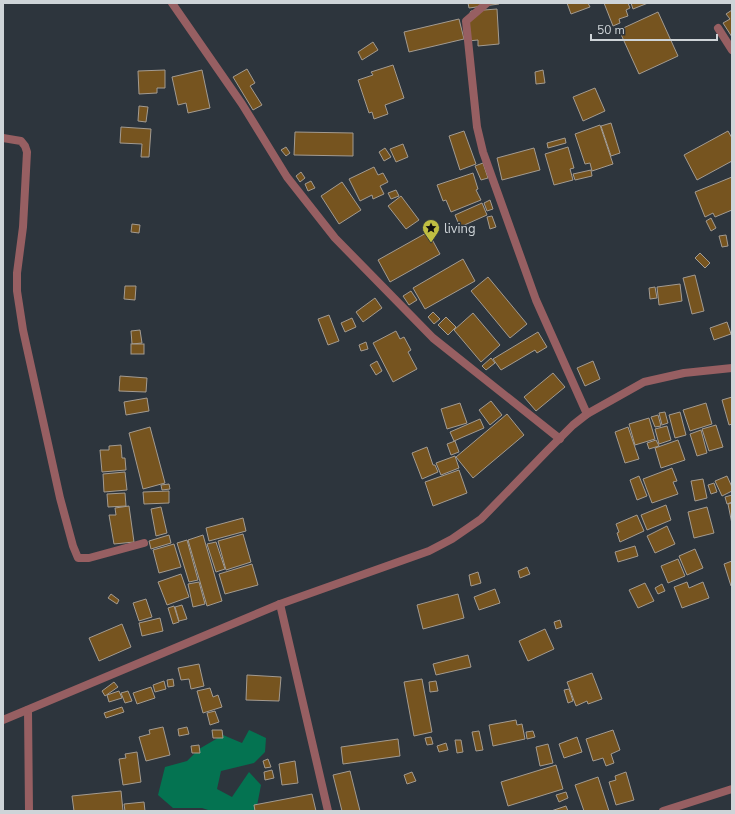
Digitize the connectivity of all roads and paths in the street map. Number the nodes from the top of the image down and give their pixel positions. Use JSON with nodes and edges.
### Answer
{"nodes":[{"id":1,"x":172,"y":3,"type":"edge"},
{"id":2,"x":487,"y":3,"type":"edge"},
{"id":3,"x":718,"y":28,"type":"dead end"},
{"id":4,"x":732,"y":50,"type":"edge"},
{"id":5,"x":3,"y":138,"type":"edge"},
{"id":6,"x":732,"y":368,"type":"edge"},
{"id":7,"x":587,"y":414,"type":"junction"},
{"id":8,"x":560,"y":439,"type":"junction"},
{"id":9,"x":144,"y":543,"type":"dead end"},
{"id":10,"x":280,"y":604,"type":"junction"},
{"id":11,"x":28,"y":710,"type":"junction"},
{"id":12,"x":3,"y":720,"type":"edge"},
{"id":13,"x":732,"y":789,"type":"edge"},
{"id":14,"x":29,"y":811,"type":"edge"},
{"id":15,"x":328,"y":811,"type":"edge"},
{"id":16,"x":663,"y":811,"type":"edge"}],
"edges":[{"from":1,"to":8,"type":"street"},
{"from":2,"to":7,"type":"street"},
{"from":3,"to":4,"type":"street"},
{"from":5,"to":9,"type":"street"},
{"from":6,"to":7,"type":"street"},
{"from":7,"to":8,"type":"street"},
{"from":8,"to":10,"type":"street"},
{"from":10,"to":11,"type":"street"},
{"from":10,"to":15,"type":"street"},
{"from":11,"to":12,"type":"street"},
{"from":11,"to":14,"type":"street"},
{"from":13,"to":16,"type":"street"}]}
